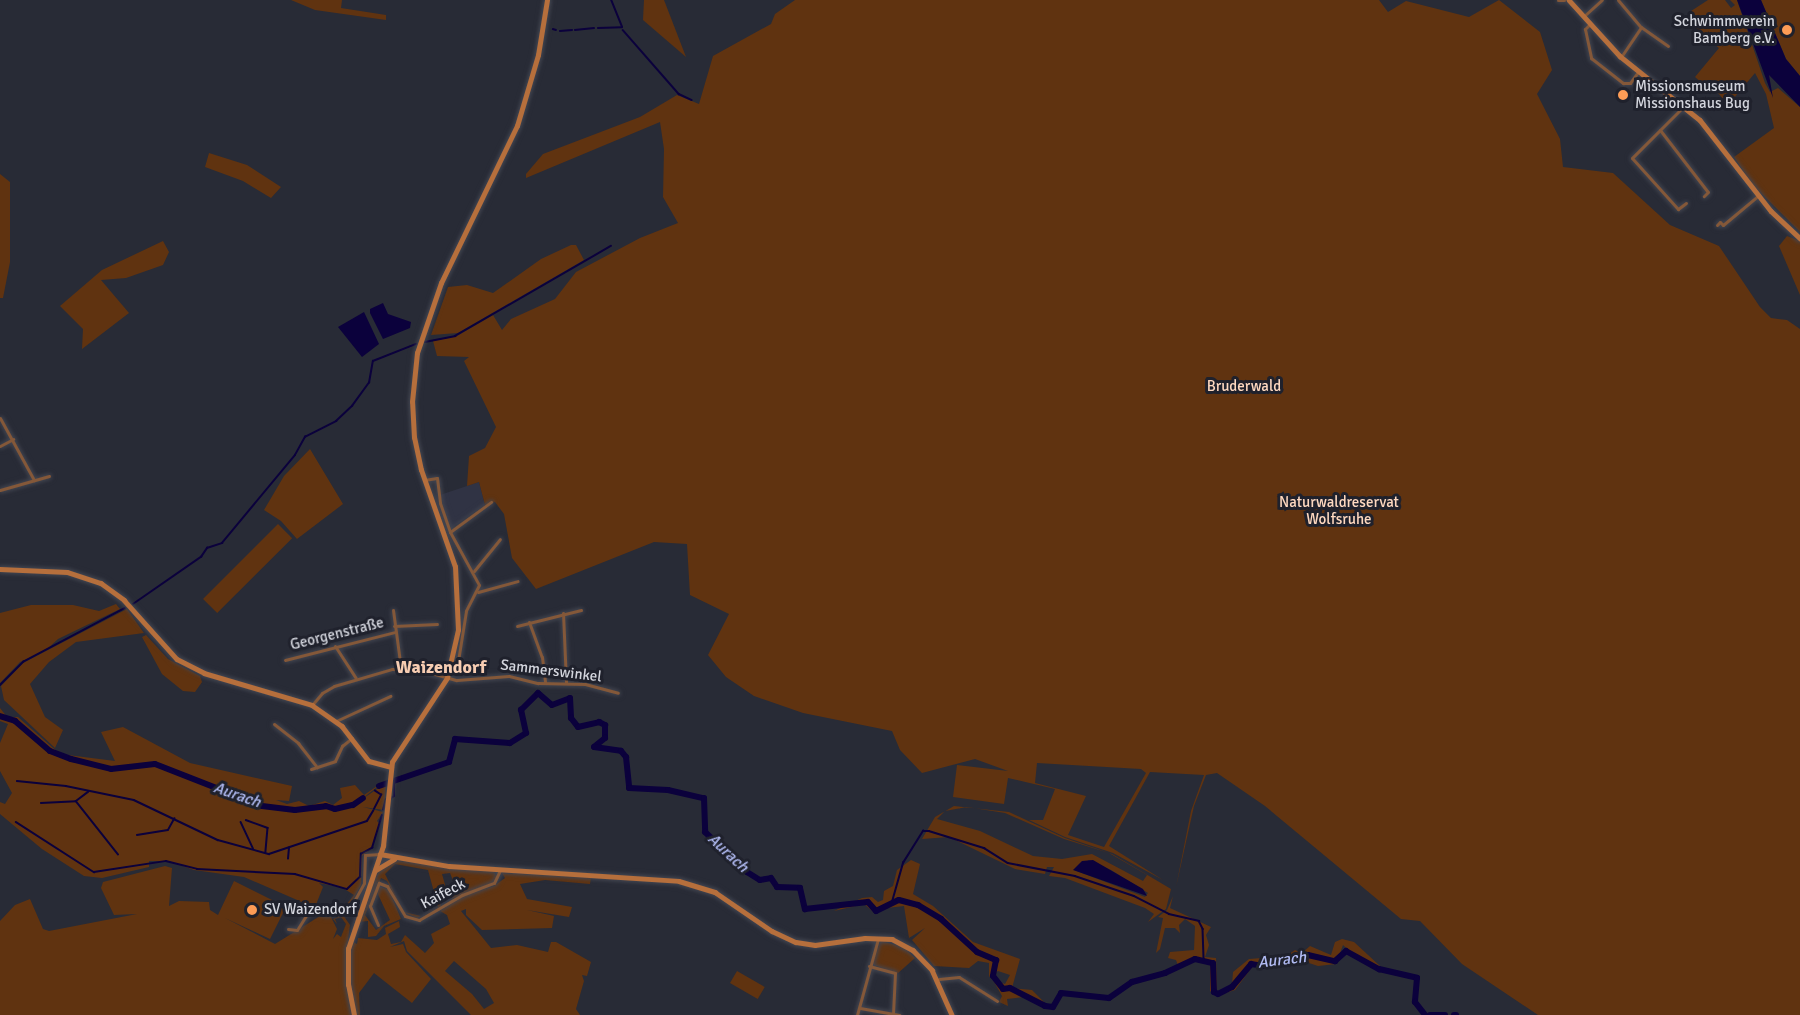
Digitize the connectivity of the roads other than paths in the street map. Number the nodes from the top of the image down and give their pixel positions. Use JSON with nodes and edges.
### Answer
{"nodes":[{"id":1,"x":548,"y":0,"type":"edge"},
{"id":2,"x":1558,"y":0,"type":"edge"},
{"id":3,"x":1564,"y":0,"type":"edge"},
{"id":4,"x":1569,"y":0,"type":"edge"},
{"id":5,"x":1602,"y":0,"type":"edge"},
{"id":6,"x":1618,"y":0,"type":"edge"},
{"id":7,"x":1582,"y":17,"type":"junction"},
{"id":8,"x":1589,"y":25,"type":"junction"},
{"id":9,"x":1641,"y":27,"type":"junction"},
{"id":10,"x":1668,"y":46,"type":"dead end"},
{"id":11,"x":1621,"y":57,"type":"junction"},
{"id":12,"x":1638,"y":72,"type":"junction"},
{"id":13,"x":1685,"y":106,"type":"junction"},
{"id":14,"x":1660,"y":130,"type":"junction"},
{"id":15,"x":1759,"y":195,"type":"junction"},
{"id":16,"x":1704,"y":196,"type":"dead end"},
{"id":17,"x":1686,"y":203,"type":"dead end"},
{"id":18,"x":1717,"y":225,"type":"dead end"},
{"id":19,"x":1800,"y":238,"type":"edge"},
{"id":20,"x":0,"y":418,"type":"edge"},
{"id":21,"x":14,"y":439,"type":"junction"},
{"id":22,"x":0,"y":446,"type":"edge"},
{"id":23,"x":49,"y":476,"type":"dead end"},
{"id":24,"x":34,"y":480,"type":"junction"},
{"id":25,"x":424,"y":480,"type":"junction"},
{"id":26,"x":0,"y":490,"type":"edge"},
{"id":27,"x":491,"y":502,"type":"dead end"},
{"id":28,"x":450,"y":532,"type":"junction"},
{"id":29,"x":500,"y":539,"type":"dead end"},
{"id":30,"x":0,"y":569,"type":"edge"},
{"id":31,"x":474,"y":571,"type":"junction"},
{"id":32,"x":518,"y":580,"type":"dead end"},
{"id":33,"x":478,"y":592,"type":"junction"},
{"id":34,"x":393,"y":610,"type":"dead end"},
{"id":35,"x":581,"y":610,"type":"dead end"},
{"id":36,"x":563,"y":613,"type":"junction"},
{"id":37,"x":529,"y":622,"type":"junction"},
{"id":38,"x":436,"y":624,"type":"dead end"},
{"id":39,"x":394,"y":626,"type":"junction"},
{"id":40,"x":517,"y":626,"type":"dead end"},
{"id":41,"x":395,"y":632,"type":"junction"},
{"id":42,"x":335,"y":646,"type":"junction"},
{"id":43,"x":285,"y":660,"type":"dead end"},
{"id":44,"x":401,"y":669,"type":"junction"},
{"id":45,"x":450,"y":670,"type":"junction"},
{"id":46,"x":356,"y":678,"type":"junction"},
{"id":47,"x":447,"y":678,"type":"junction"},
{"id":48,"x":545,"y":683,"type":"junction"},
{"id":49,"x":566,"y":683,"type":"junction"},
{"id":50,"x":618,"y":693,"type":"dead end"},
{"id":51,"x":390,"y":696,"type":"dead end"},
{"id":52,"x":312,"y":705,"type":"junction"},
{"id":53,"x":336,"y":721,"type":"junction"},
{"id":54,"x":274,"y":724,"type":"dead end"},
{"id":55,"x":352,"y":738,"type":"junction"},
{"id":56,"x":317,"y":767,"type":"junction"},
{"id":57,"x":391,"y":767,"type":"junction"},
{"id":58,"x":311,"y":769,"type":"dead end"},
{"id":59,"x":380,"y":854,"type":"junction"},
{"id":60,"x":396,"y":859,"type":"junction"},
{"id":61,"x":500,"y":868,"type":"junction"},
{"id":62,"x":374,"y":872,"type":"junction"},
{"id":63,"x":378,"y":925,"type":"dead end"},
{"id":64,"x":288,"y":929,"type":"dead end"},
{"id":65,"x":877,"y":937,"type":"junction"},
{"id":66,"x":869,"y":966,"type":"junction"},
{"id":67,"x":939,"y":979,"type":"junction"},
{"id":68,"x":997,"y":1000,"type":"dead end"},
{"id":69,"x":859,"y":1008,"type":"junction"},
{"id":70,"x":893,"y":1014,"type":"edge"},
{"id":71,"x":354,"y":1015,"type":"edge"},
{"id":72,"x":857,"y":1015,"type":"edge"},
{"id":73,"x":899,"y":1015,"type":"edge"},
{"id":74,"x":952,"y":1015,"type":"edge"}],
"edges":[{"from":1,"to":25,"type":"street"},
{"from":2,"to":3,"type":"street"},
{"from":4,"to":7,"type":"street"},
{"from":5,"to":7,"type":"street"},
{"from":6,"to":9,"type":"street"},
{"from":7,"to":8,"type":"street"},
{"from":8,"to":11,"type":"street"},
{"from":8,"to":12,"type":"street"},
{"from":9,"to":10,"type":"street"},
{"from":9,"to":11,"type":"street"},
{"from":11,"to":12,"type":"street"},
{"from":12,"to":13,"type":"street"},
{"from":13,"to":14,"type":"street"},
{"from":13,"to":15,"type":"street"},
{"from":14,"to":16,"type":"street"},
{"from":14,"to":17,"type":"street"},
{"from":15,"to":18,"type":"street"},
{"from":15,"to":19,"type":"street"},
{"from":20,"to":21,"type":"street"},
{"from":21,"to":22,"type":"street"},
{"from":21,"to":24,"type":"street"},
{"from":23,"to":24,"type":"street"},
{"from":24,"to":26,"type":"street"},
{"from":25,"to":28,"type":"street"},
{"from":25,"to":45,"type":"street"},
{"from":27,"to":28,"type":"street"},
{"from":28,"to":31,"type":"street"},
{"from":29,"to":31,"type":"street"},
{"from":30,"to":52,"type":"street"},
{"from":31,"to":33,"type":"street"},
{"from":32,"to":33,"type":"street"},
{"from":33,"to":45,"type":"street"},
{"from":34,"to":39,"type":"street"},
{"from":35,"to":36,"type":"street"},
{"from":36,"to":37,"type":"street"},
{"from":36,"to":49,"type":"street"},
{"from":37,"to":40,"type":"street"},
{"from":37,"to":48,"type":"street"},
{"from":38,"to":39,"type":"street"},
{"from":39,"to":41,"type":"street"},
{"from":41,"to":42,"type":"street","name":"Georgenstraße"},
{"from":41,"to":44,"type":"street"},
{"from":42,"to":43,"type":"street","name":"Georgenstraße"},
{"from":42,"to":46,"type":"street"},
{"from":44,"to":46,"type":"street"},
{"from":44,"to":47,"type":"street","name":"Sammerswinkel"},
{"from":45,"to":47,"type":"street"},
{"from":46,"to":52,"type":"street"},
{"from":47,"to":48,"type":"street","name":"Sammerswinkel"},
{"from":47,"to":57,"type":"street"},
{"from":48,"to":49,"type":"street","name":"Sammerswinkel"},
{"from":49,"to":50,"type":"street","name":"Sammerswinkel"},
{"from":51,"to":53,"type":"street"},
{"from":52,"to":53,"type":"street"},
{"from":53,"to":55,"type":"street"},
{"from":54,"to":56,"type":"street"},
{"from":55,"to":56,"type":"street"},
{"from":55,"to":57,"type":"street"},
{"from":56,"to":58,"type":"street"},
{"from":57,"to":59,"type":"street"},
{"from":59,"to":60,"type":"street"},
{"from":59,"to":62,"type":"street"},
{"from":59,"to":64,"type":"street"},
{"from":60,"to":61,"type":"street"},
{"from":60,"to":62,"type":"street"},
{"from":61,"to":63,"type":"street","name":"Kaifeck"},
{"from":61,"to":65,"type":"street"},
{"from":62,"to":71,"type":"street"},
{"from":65,"to":66,"type":"street"},
{"from":65,"to":67,"type":"street"},
{"from":66,"to":69,"type":"street"},
{"from":66,"to":70,"type":"street"},
{"from":67,"to":68,"type":"street"},
{"from":67,"to":74,"type":"street"},
{"from":69,"to":70,"type":"street"},
{"from":69,"to":72,"type":"street"},
{"from":70,"to":73,"type":"street"}]}
